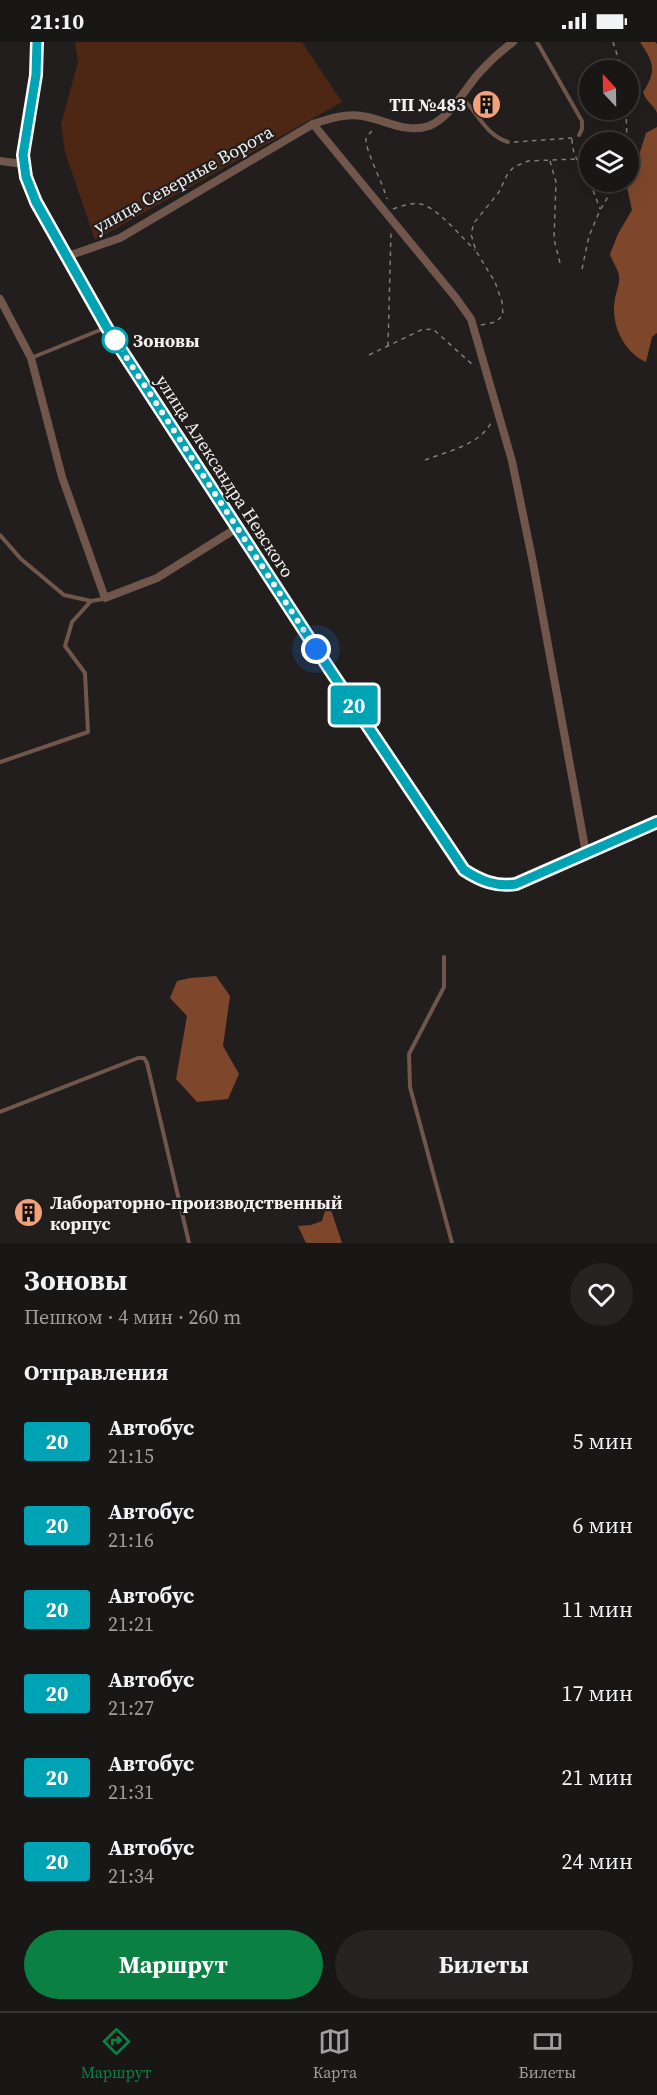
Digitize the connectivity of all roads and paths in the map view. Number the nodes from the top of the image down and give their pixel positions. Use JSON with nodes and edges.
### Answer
{"nodes":[{"id":1,"x":37,"y":42,"type":"edge"},
{"id":2,"x":513,"y":42,"type":"edge"},
{"id":3,"x":537,"y":42,"type":"edge"},
{"id":4,"x":613,"y":42,"type":"edge"},
{"id":5,"x":619,"y":60,"type":"edge"},
{"id":6,"x":461,"y":97,"type":"junction"},
{"id":7,"x":313,"y":124,"type":"junction"},
{"id":8,"x":372,"y":131,"type":"dead end"},
{"id":9,"x":580,"y":132,"type":"edge"},
{"id":10,"x":579,"y":135,"type":"edge"},
{"id":11,"x":572,"y":138,"type":"junction"},
{"id":12,"x":508,"y":142,"type":"joint"},
{"id":13,"x":575,"y":159,"type":"junction"},
{"id":14,"x":0,"y":160,"type":"edge"},
{"id":15,"x":550,"y":160,"type":"junction"},
{"id":16,"x":579,"y":162,"type":"edge"},
{"id":17,"x":23,"y":164,"type":"junction"},
{"id":18,"x":594,"y":192,"type":"edge"},
{"id":19,"x":610,"y":192,"type":"edge"},
{"id":20,"x":387,"y":199,"type":"dead end"},
{"id":21,"x":600,"y":210,"type":"junction"},
{"id":22,"x":392,"y":219,"type":"junction"},
{"id":23,"x":476,"y":251,"type":"junction"},
{"id":24,"x":68,"y":256,"type":"junction"},
{"id":25,"x":560,"y":263,"type":"dead end"},
{"id":26,"x":582,"y":269,"type":"dead end"},
{"id":27,"x":0,"y":299,"type":"edge"},
{"id":28,"x":473,"y":327,"type":"junction"},
{"id":29,"x":107,"y":328,"type":"junction"},
{"id":30,"x":388,"y":346,"type":"junction"},
{"id":31,"x":369,"y":355,"type":"dead end"},
{"id":32,"x":31,"y":358,"type":"junction"},
{"id":33,"x":475,"y":367,"type":"dead end"},
{"id":34,"x":496,"y":405,"type":"junction"},
{"id":35,"x":426,"y":460,"type":"dead end"},
{"id":36,"x":237,"y":528,"type":"junction"},
{"id":37,"x":0,"y":535,"type":"edge"},
{"id":38,"x":105,"y":598,"type":"junction"},
{"id":39,"x":91,"y":601,"type":"junction"},
{"id":40,"x":0,"y":762,"type":"edge"},
{"id":41,"x":657,"y":822,"type":"edge"},
{"id":42,"x":586,"y":853,"type":"junction"},
{"id":43,"x":444,"y":957,"type":"dead end"},
{"id":44,"x":0,"y":1112,"type":"edge"},
{"id":45,"x":189,"y":1243,"type":"edge"},
{"id":46,"x":452,"y":1243,"type":"edge"}],
"edges":[{"from":1,"to":17,"type":"street","name":"улица Александра Невского"},
{"from":2,"to":6,"type":"street","name":"улица Северные Ворота"},
{"from":3,"to":9,"type":"lane"},
{"from":4,"to":5,"type":"path"},
{"from":6,"to":7,"type":"street","name":"улица Северные Ворота"},
{"from":6,"to":12,"type":"lane"},
{"from":7,"to":22,"type":"street"},
{"from":7,"to":24,"type":"street","name":"улица Северные Ворота"},
{"from":8,"to":20,"type":"path"},
{"from":10,"to":11,"type":"path"},
{"from":11,"to":12,"type":"path"},
{"from":11,"to":13,"type":"path"},
{"from":13,"to":15,"type":"path"},
{"from":13,"to":16,"type":"path"},
{"from":14,"to":17,"type":"street"},
{"from":15,"to":23,"type":"path"},
{"from":15,"to":25,"type":"path"},
{"from":17,"to":24,"type":"street","name":"улица Александра Невского"},
{"from":18,"to":21,"type":"path"},
{"from":19,"to":21,"type":"path"},
{"from":21,"to":26,"type":"path"},
{"from":22,"to":23,"type":"path"},
{"from":22,"to":28,"type":"street"},
{"from":22,"to":30,"type":"path"},
{"from":23,"to":28,"type":"path"},
{"from":24,"to":29,"type":"street","name":"улица Александра Невского"},
{"from":27,"to":32,"type":"street"},
{"from":28,"to":34,"type":"street"},
{"from":29,"to":32,"type":"lane"},
{"from":29,"to":36,"type":"street","name":"улица Александра Невского"},
{"from":30,"to":31,"type":"path"},
{"from":30,"to":33,"type":"path"},
{"from":32,"to":38,"type":"street"},
{"from":34,"to":35,"type":"path"},
{"from":34,"to":42,"type":"street"},
{"from":36,"to":38,"type":"street"},
{"from":36,"to":42,"type":"street","name":"улица Александра Невского"},
{"from":37,"to":39,"type":"lane"},
{"from":38,"to":39,"type":"lane"},
{"from":39,"to":40,"type":"lane"},
{"from":41,"to":42,"type":"street"},
{"from":43,"to":46,"type":"lane"},
{"from":44,"to":45,"type":"lane"}]}
